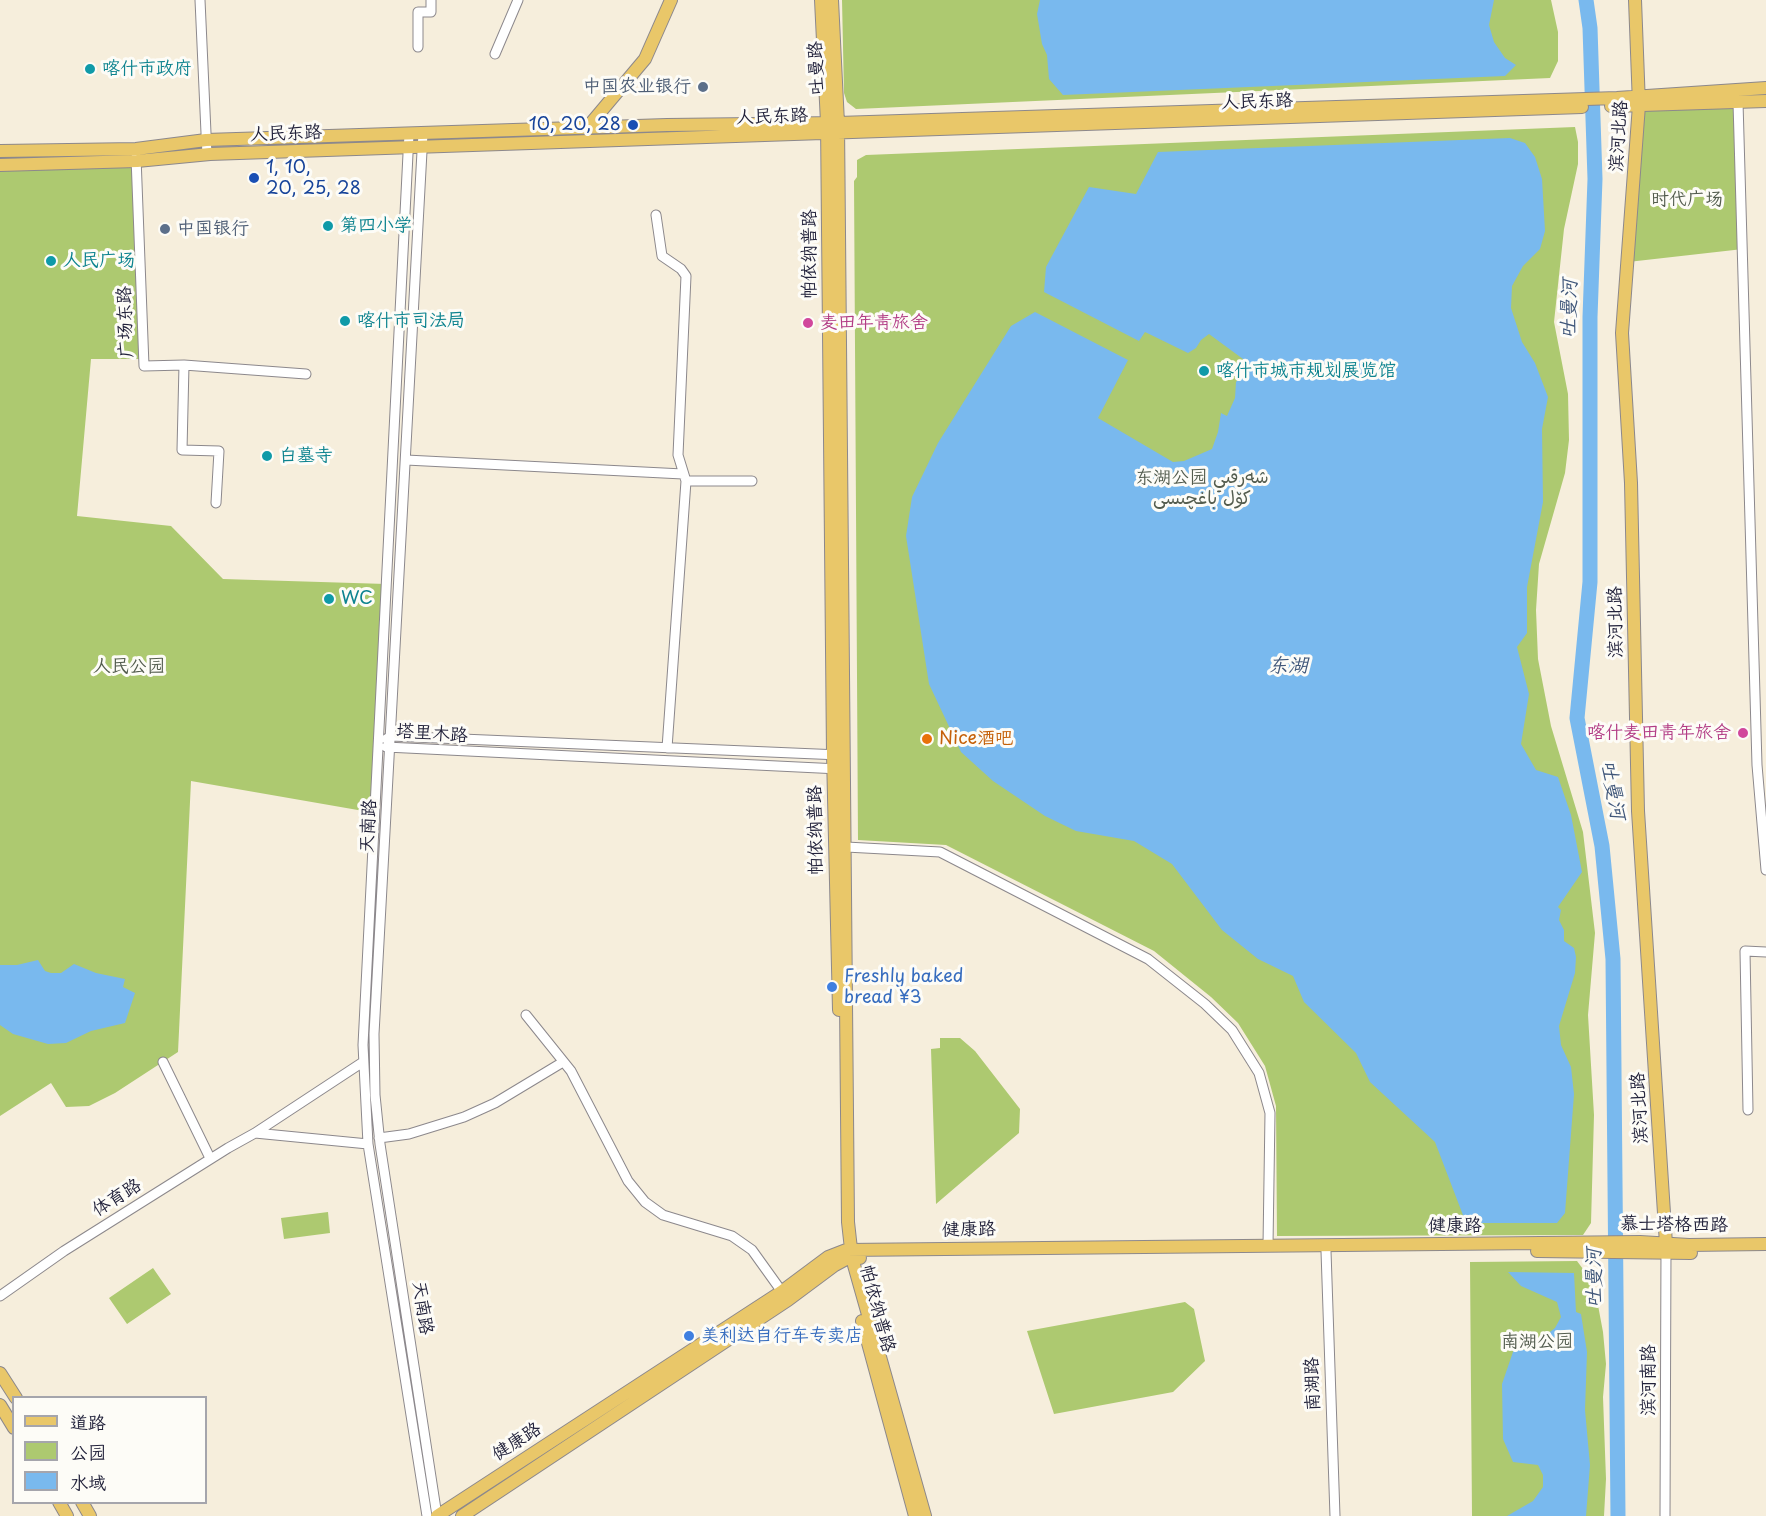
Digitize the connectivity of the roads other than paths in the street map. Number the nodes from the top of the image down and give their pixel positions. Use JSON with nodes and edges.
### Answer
{"nodes":[{"id":1,"x":200,"y":0,"type":"edge"},
{"id":2,"x":431,"y":0,"type":"edge"},
{"id":3,"x":518,"y":0,"type":"edge"},
{"id":4,"x":671,"y":0,"type":"edge"},
{"id":5,"x":821,"y":0,"type":"edge"},
{"id":6,"x":832,"y":0,"type":"edge"},
{"id":7,"x":1635,"y":0,"type":"edge"},
{"id":8,"x":418,"y":47,"type":"dead end"},
{"id":9,"x":495,"y":54,"type":"dead end"},
{"id":10,"x":1766,"y":88,"type":"edge"},
{"id":11,"x":1640,"y":100,"type":"junction"},
{"id":12,"x":1766,"y":101,"type":"edge"},
{"id":13,"x":1738,"y":102,"type":"junction"},
{"id":14,"x":587,"y":128,"type":"junction"},
{"id":15,"x":832,"y":129,"type":"junction"},
{"id":16,"x":423,"y":133,"type":"junction"},
{"id":17,"x":409,"y":134,"type":"junction"},
{"id":18,"x":206,"y":140,"type":"junction"},
{"id":19,"x":409,"y":147,"type":"junction"},
{"id":20,"x":422,"y":147,"type":"junction"},
{"id":21,"x":0,"y":151,"type":"edge"},
{"id":22,"x":136,"y":155,"type":"junction"},
{"id":23,"x":207,"y":155,"type":"junction"},
{"id":24,"x":0,"y":165,"type":"edge"},
{"id":25,"x":657,"y":215,"type":"dead end"},
{"id":26,"x":184,"y":365,"type":"junction"},
{"id":27,"x":306,"y":374,"type":"dead end"},
{"id":28,"x":405,"y":460,"type":"junction"},
{"id":29,"x":685,"y":478,"type":"junction"},
{"id":30,"x":752,"y":481,"type":"dead end"},
{"id":31,"x":216,"y":503,"type":"dead end"},
{"id":32,"x":1761,"y":718,"type":"edge"},
{"id":33,"x":391,"y":736,"type":"junction"},
{"id":34,"x":378,"y":744,"type":"junction"},
{"id":35,"x":667,"y":748,"type":"junction"},
{"id":36,"x":390,"y":749,"type":"junction"},
{"id":37,"x":839,"y":755,"type":"junction"},
{"id":38,"x":1762,"y":765,"type":"edge"},
{"id":39,"x":839,"y":769,"type":"junction"},
{"id":40,"x":846,"y":847,"type":"junction"},
{"id":41,"x":1766,"y":870,"type":"edge"},
{"id":42,"x":1766,"y":952,"type":"edge"},
{"id":43,"x":525,"y":1015,"type":"dead end"},
{"id":44,"x":163,"y":1062,"type":"dead end"},
{"id":45,"x":363,"y":1062,"type":"junction"},
{"id":46,"x":563,"y":1062,"type":"junction"},
{"id":47,"x":1748,"y":1110,"type":"dead end"},
{"id":48,"x":255,"y":1133,"type":"junction"},
{"id":49,"x":379,"y":1138,"type":"junction"},
{"id":50,"x":368,"y":1144,"type":"junction"},
{"id":51,"x":210,"y":1158,"type":"junction"},
{"id":52,"x":1766,"y":1244,"type":"edge"},
{"id":53,"x":1268,"y":1245,"type":"junction"},
{"id":54,"x":1581,"y":1248,"type":"junction"},
{"id":55,"x":1666,"y":1248,"type":"junction"},
{"id":56,"x":1326,"y":1251,"type":"junction"},
{"id":57,"x":1766,"y":1251,"type":"edge"},
{"id":58,"x":849,"y":1254,"type":"junction"},
{"id":59,"x":0,"y":1296,"type":"edge"},
{"id":60,"x":785,"y":1296,"type":"junction"},
{"id":61,"x":0,"y":1373,"type":"edge"},
{"id":62,"x":15,"y":1396,"type":"edge"},
{"id":63,"x":0,"y":1406,"type":"edge"},
{"id":64,"x":12,"y":1425,"type":"edge"},
{"id":65,"x":427,"y":1516,"type":"edge"},
{"id":66,"x":437,"y":1516,"type":"edge"},
{"id":67,"x":462,"y":1516,"type":"edge"},
{"id":68,"x":915,"y":1516,"type":"edge"},
{"id":69,"x":925,"y":1516,"type":"edge"},
{"id":70,"x":1335,"y":1516,"type":"edge"},
{"id":71,"x":1665,"y":1516,"type":"edge"}],
"edges":[{"from":1,"to":18,"type":"street"},
{"from":2,"to":8,"type":"street"},
{"from":3,"to":9,"type":"street"},
{"from":4,"to":14,"type":"main road"},
{"from":5,"to":15,"type":"main road","name":"吐曼路"},
{"from":6,"to":15,"type":"main road","name":"吐曼路"},
{"from":7,"to":11,"type":"main road","name":"滨河北路"},
{"from":10,"to":11,"type":"main road"},
{"from":11,"to":13,"type":"main road"},
{"from":11,"to":15,"type":"main road","name":"人民东路"},
{"from":11,"to":55,"type":"main road","name":"滨河北路"},
{"from":12,"to":13,"type":"main road"},
{"from":13,"to":32,"type":"street"},
{"from":14,"to":15,"type":"main road","name":"人民东路"},
{"from":14,"to":16,"type":"main road","name":"人民东路"},
{"from":15,"to":20,"type":"main road","name":"人民东路"},
{"from":15,"to":37,"type":"main road","name":"帕依纳普路"},
{"from":16,"to":17,"type":"main road","name":"人民东路"},
{"from":16,"to":20,"type":"street","name":"天南路"},
{"from":17,"to":18,"type":"main road","name":"人民东路"},
{"from":17,"to":19,"type":"street","name":"天南路"},
{"from":18,"to":22,"type":"main road","name":"人民东路"},
{"from":18,"to":23,"type":"street"},
{"from":19,"to":20,"type":"main road","name":"人民东路"},
{"from":19,"to":23,"type":"main road","name":"人民东路"},
{"from":19,"to":34,"type":"street","name":"天南路"},
{"from":20,"to":28,"type":"street","name":"天南路"},
{"from":21,"to":22,"type":"main road","name":"人民东路"},
{"from":22,"to":23,"type":"main road","name":"人民东路"},
{"from":22,"to":24,"type":"main road","name":"人民东路"},
{"from":22,"to":26,"type":"street","name":"广场东路"},
{"from":25,"to":29,"type":"street"},
{"from":26,"to":27,"type":"street","name":"广场东路"},
{"from":26,"to":31,"type":"street"},
{"from":28,"to":29,"type":"street"},
{"from":28,"to":33,"type":"street","name":"天南路"},
{"from":29,"to":30,"type":"street"},
{"from":29,"to":35,"type":"street"},
{"from":32,"to":38,"type":"street"},
{"from":33,"to":34,"type":"street","name":"塔里木路"},
{"from":33,"to":35,"type":"street","name":"塔里木路"},
{"from":33,"to":36,"type":"street","name":"天南路"},
{"from":34,"to":36,"type":"street","name":"塔里木路"},
{"from":34,"to":45,"type":"street","name":"天南路"},
{"from":35,"to":37,"type":"street","name":"塔里木路"},
{"from":36,"to":39,"type":"street","name":"塔里木路"},
{"from":36,"to":49,"type":"street","name":"天南路"},
{"from":37,"to":39,"type":"main road","name":"帕依纳普路"},
{"from":38,"to":41,"type":"street"},
{"from":39,"to":40,"type":"main road","name":"帕依纳普路"},
{"from":39,"to":58,"type":"main road","name":"帕依纳普路"},
{"from":40,"to":53,"type":"street"},
{"from":40,"to":58,"type":"main road","name":"帕依纳普路"},
{"from":42,"to":47,"type":"street"},
{"from":43,"to":46,"type":"street"},
{"from":44,"to":51,"type":"street"},
{"from":45,"to":48,"type":"street","name":"体育路"},
{"from":45,"to":50,"type":"street","name":"天南路"},
{"from":46,"to":49,"type":"street"},
{"from":46,"to":60,"type":"street"},
{"from":48,"to":50,"type":"street"},
{"from":48,"to":51,"type":"street","name":"体育路"},
{"from":49,"to":66,"type":"street","name":"天南路"},
{"from":50,"to":65,"type":"street","name":"天南路"},
{"from":51,"to":59,"type":"street","name":"体育路"},
{"from":52,"to":55,"type":"main road","name":"慕士塔格西路"},
{"from":53,"to":54,"type":"main road","name":"健康路"},
{"from":53,"to":58,"type":"main road","name":"健康路"},
{"from":54,"to":55,"type":"main road","name":"慕士塔格西路"},
{"from":54,"to":56,"type":"main road","name":"健康路"},
{"from":55,"to":57,"type":"main road","name":"慕士塔格西路"},
{"from":55,"to":71,"type":"street","name":"滨河南路"},
{"from":56,"to":58,"type":"main road","name":"健康路"},
{"from":56,"to":70,"type":"street","name":"南湖路"},
{"from":58,"to":60,"type":"main road","name":"健康路"},
{"from":58,"to":68,"type":"main road","name":"帕依纳普路"},
{"from":58,"to":69,"type":"main road","name":"帕依纳普路"},
{"from":60,"to":66,"type":"main road","name":"健康路"},
{"from":60,"to":67,"type":"main road","name":"健康路"},
{"from":61,"to":62,"type":"main road"},
{"from":63,"to":64,"type":"main road"}]}
